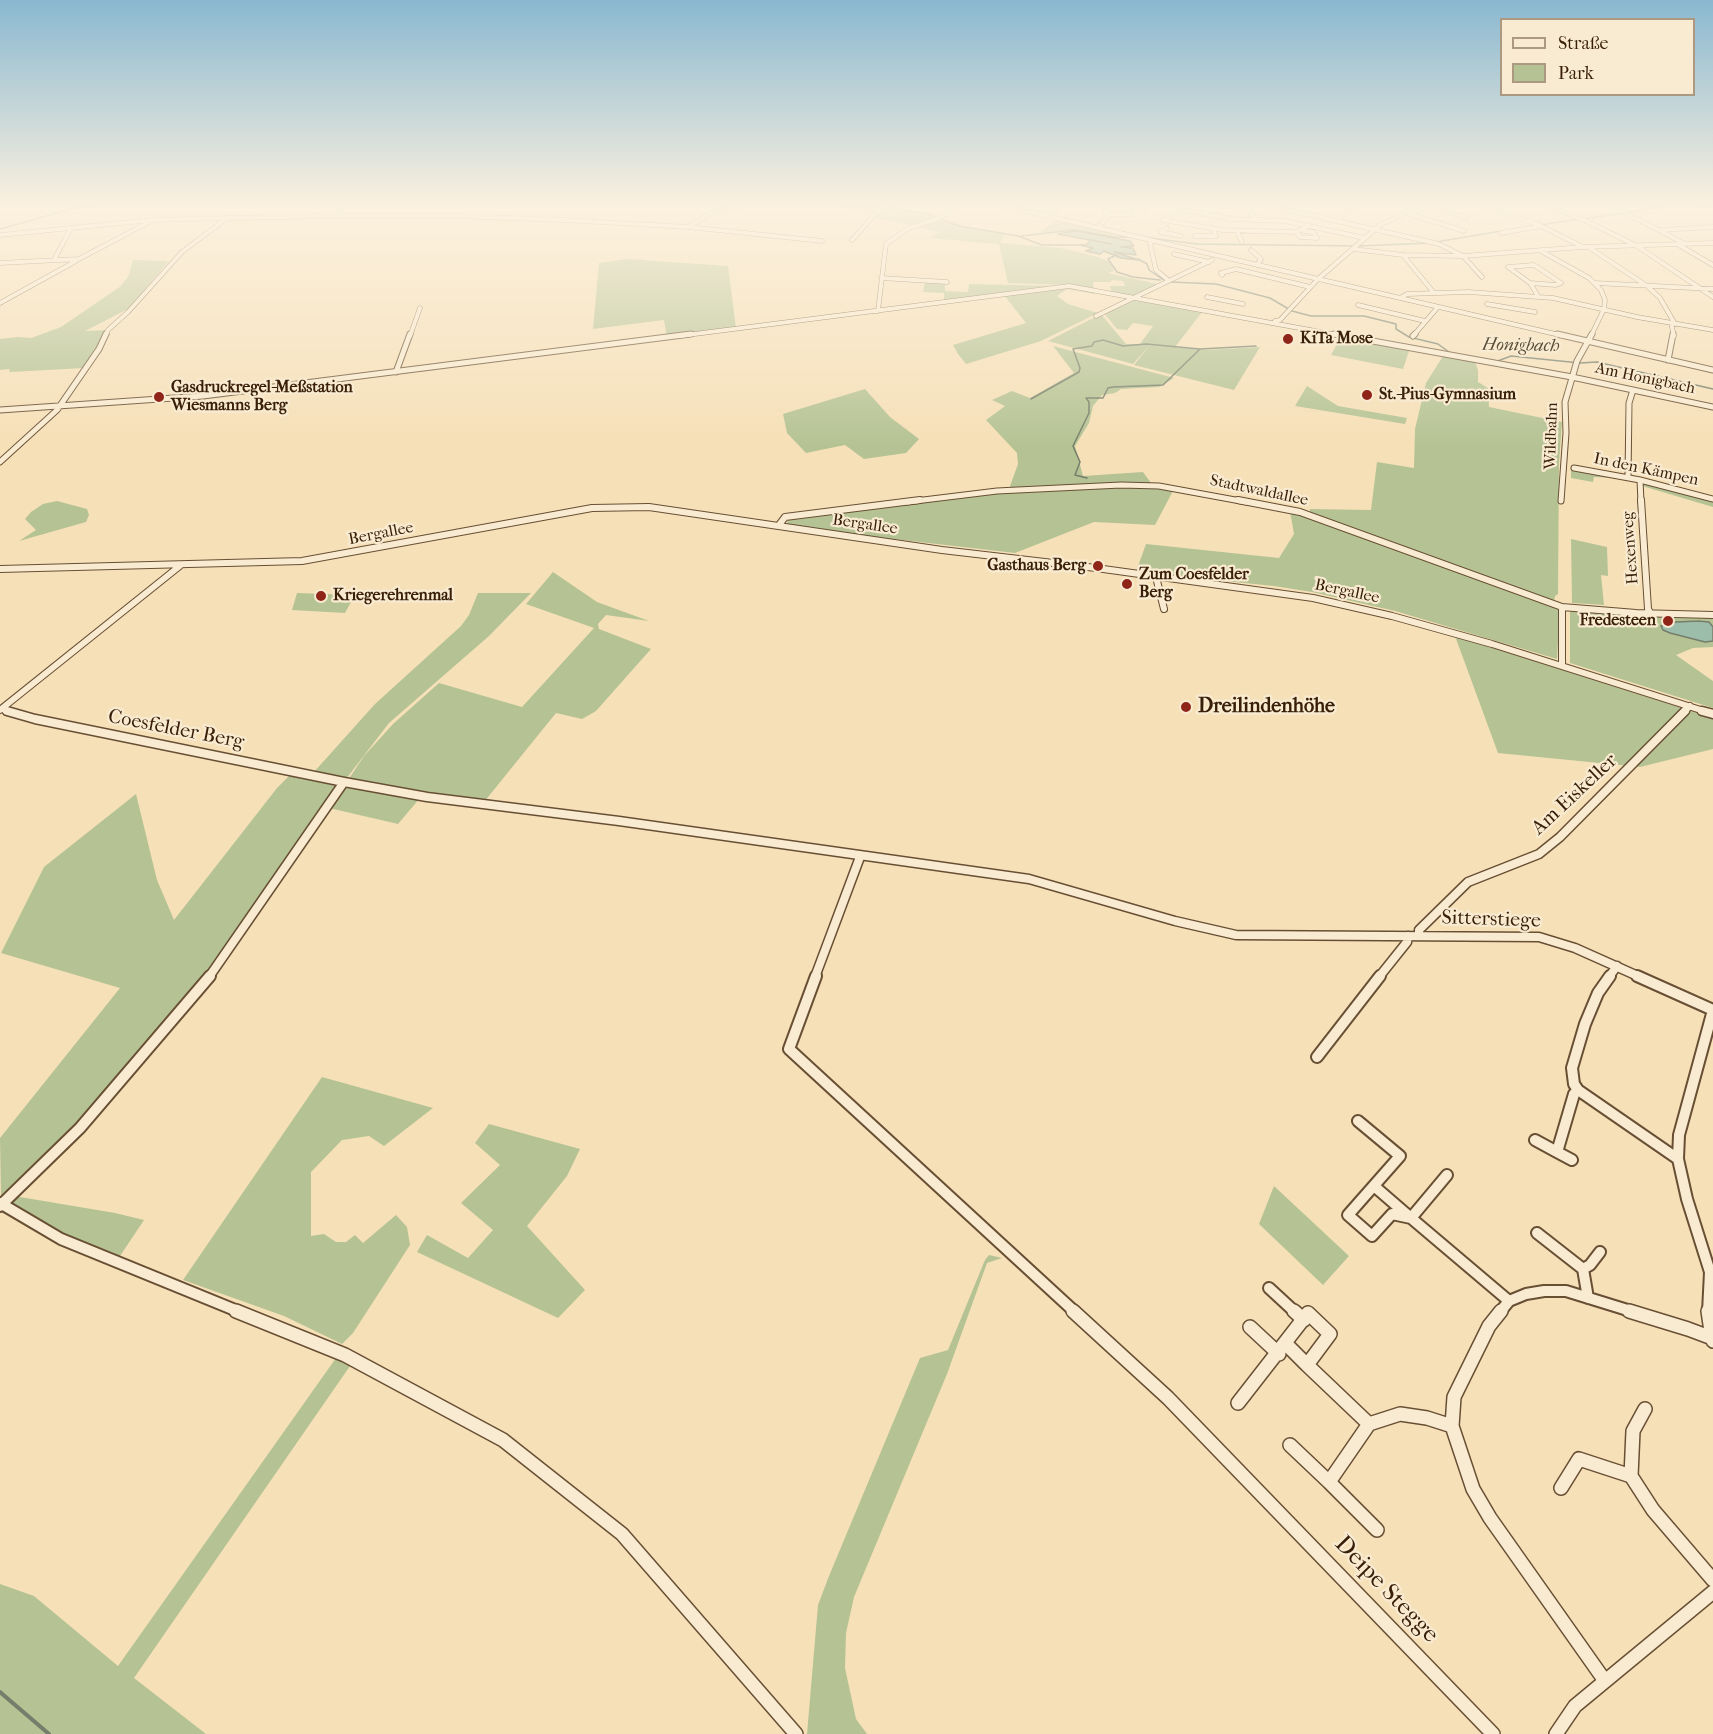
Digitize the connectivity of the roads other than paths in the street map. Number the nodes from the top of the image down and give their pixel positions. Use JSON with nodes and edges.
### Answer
{"nodes":[{"id":1,"x":34,"y":284,"type":"edge"},
{"id":2,"x":153,"y":284,"type":"edge"},
{"id":3,"x":880,"y":284,"type":"edge"},
{"id":4,"x":1161,"y":284,"type":"edge"},
{"id":5,"x":1302,"y":284,"type":"edge"},
{"id":6,"x":1339,"y":284,"type":"edge"},
{"id":7,"x":1427,"y":284,"type":"edge"},
{"id":8,"x":1531,"y":284,"type":"edge"},
{"id":9,"x":1542,"y":284,"type":"edge"},
{"id":10,"x":1561,"y":284,"type":"edge"},
{"id":11,"x":1596,"y":284,"type":"edge"},
{"id":12,"x":1611,"y":284,"type":"edge"},
{"id":13,"x":1644,"y":284,"type":"edge"},
{"id":14,"x":1694,"y":284,"type":"edge"},
{"id":15,"x":1311,"y":286,"type":"joint"},
{"id":16,"x":1647,"y":286,"type":"junction"},
{"id":17,"x":1702,"y":289,"type":"junction"},
{"id":18,"x":1713,"y":289,"type":"edge"},
{"id":19,"x":1434,"y":293,"type":"junction"},
{"id":20,"x":1518,"y":295,"type":"junction"},
{"id":21,"x":1538,"y":296,"type":"junction"},
{"id":22,"x":1133,"y":297,"type":"junction"},
{"id":23,"x":1207,"y":297,"type":"dead end"},
{"id":24,"x":1713,"y":297,"type":"edge"},
{"id":25,"x":1400,"y":298,"type":"junction"},
{"id":26,"x":1226,"y":300,"type":"junction"},
{"id":27,"x":0,"y":303,"type":"edge"},
{"id":28,"x":1243,"y":304,"type":"dead end"},
{"id":29,"x":1487,"y":304,"type":"dead end"},
{"id":30,"x":1358,"y":305,"type":"dead end"},
{"id":31,"x":1438,"y":307,"type":"junction"},
{"id":32,"x":1516,"y":307,"type":"junction"},
{"id":33,"x":420,"y":308,"type":"dead end"},
{"id":34,"x":1605,"y":309,"type":"junction"},
{"id":35,"x":878,"y":311,"type":"junction"},
{"id":36,"x":1220,"y":312,"type":"junction"},
{"id":37,"x":1535,"y":312,"type":"dead end"},
{"id":38,"x":1096,"y":316,"type":"dead end"},
{"id":39,"x":1275,"y":321,"type":"junction"},
{"id":40,"x":1425,"y":321,"type":"junction"},
{"id":41,"x":1673,"y":323,"type":"junction"},
{"id":42,"x":1713,"y":330,"type":"edge"},
{"id":43,"x":1413,"y":336,"type":"dead end"},
{"id":44,"x":1588,"y":341,"type":"junction"},
{"id":45,"x":1668,"y":360,"type":"junction"},
{"id":46,"x":1713,"y":370,"type":"edge"},
{"id":47,"x":396,"y":372,"type":"junction"},
{"id":48,"x":1572,"y":376,"type":"junction"},
{"id":49,"x":1633,"y":390,"type":"junction"},
{"id":50,"x":60,"y":407,"type":"junction"},
{"id":51,"x":1713,"y":407,"type":"edge"},
{"id":52,"x":0,"y":410,"type":"edge"},
{"id":53,"x":0,"y":462,"type":"edge"},
{"id":54,"x":1574,"y":468,"type":"dead end"},
{"id":55,"x":1628,"y":477,"type":"junction"},
{"id":56,"x":1640,"y":480,"type":"junction"},
{"id":57,"x":1713,"y":499,"type":"edge"},
{"id":58,"x":1561,"y":501,"type":"dead end"},
{"id":59,"x":785,"y":517,"type":"junction"},
{"id":60,"x":755,"y":522,"type":"junction"},
{"id":61,"x":779,"y":525,"type":"junction"},
{"id":62,"x":181,"y":566,"type":"junction"},
{"id":63,"x":0,"y":570,"type":"edge"},
{"id":64,"x":1156,"y":577,"type":"junction"},
{"id":65,"x":1562,"y":607,"type":"junction"},
{"id":66,"x":1164,"y":609,"type":"dead end"},
{"id":67,"x":1651,"y":614,"type":"junction"},
{"id":68,"x":1713,"y":615,"type":"edge"},
{"id":69,"x":1562,"y":665,"type":"junction"},
{"id":70,"x":1690,"y":706,"type":"junction"},
{"id":71,"x":1,"y":710,"type":"edge"},
{"id":72,"x":1713,"y":714,"type":"edge"},
{"id":73,"x":344,"y":782,"type":"junction"},
{"id":74,"x":860,"y":857,"type":"junction"},
{"id":75,"x":1408,"y":936,"type":"junction"},
{"id":76,"x":1419,"y":936,"type":"junction"},
{"id":77,"x":1617,"y":966,"type":"junction"},
{"id":78,"x":1713,"y":1010,"type":"edge"},
{"id":79,"x":1317,"y":1057,"type":"dead end"},
{"id":80,"x":1578,"y":1090,"type":"junction"},
{"id":81,"x":1358,"y":1121,"type":"dead end"},
{"id":82,"x":1535,"y":1140,"type":"dead end"},
{"id":83,"x":1557,"y":1152,"type":"junction"},
{"id":84,"x":1678,"y":1159,"type":"junction"},
{"id":85,"x":1572,"y":1160,"type":"dead end"},
{"id":86,"x":1447,"y":1174,"type":"dead end"},
{"id":87,"x":1374,"y":1186,"type":"junction"},
{"id":88,"x":1,"y":1205,"type":"edge"},
{"id":89,"x":1411,"y":1218,"type":"junction"},
{"id":90,"x":1537,"y":1233,"type":"dead end"},
{"id":91,"x":1600,"y":1252,"type":"dead end"},
{"id":92,"x":1583,"y":1269,"type":"junction"},
{"id":93,"x":1712,"y":1273,"type":"edge"},
{"id":94,"x":1269,"y":1287,"type":"dead end"},
{"id":95,"x":1588,"y":1298,"type":"junction"},
{"id":96,"x":1509,"y":1301,"type":"junction"},
{"id":97,"x":1304,"y":1320,"type":"junction"},
{"id":98,"x":1250,"y":1327,"type":"dead end"},
{"id":99,"x":1712,"y":1339,"type":"edge"},
{"id":100,"x":1283,"y":1349,"type":"junction"},
{"id":101,"x":1307,"y":1365,"type":"junction"},
{"id":102,"x":1238,"y":1403,"type":"dead end"},
{"id":103,"x":1645,"y":1409,"type":"dead end"},
{"id":104,"x":1369,"y":1424,"type":"junction"},
{"id":105,"x":1452,"y":1426,"type":"junction"},
{"id":106,"x":1290,"y":1444,"type":"dead end"},
{"id":107,"x":1631,"y":1476,"type":"junction"},
{"id":108,"x":1329,"y":1482,"type":"junction"},
{"id":109,"x":1561,"y":1488,"type":"dead end"},
{"id":110,"x":1377,"y":1530,"type":"dead end"},
{"id":111,"x":1713,"y":1580,"type":"edge"},
{"id":112,"x":1713,"y":1592,"type":"edge"},
{"id":113,"x":1605,"y":1681,"type":"junction"},
{"id":114,"x":796,"y":1734,"type":"edge"},
{"id":115,"x":1493,"y":1734,"type":"edge"},
{"id":116,"x":1556,"y":1734,"type":"edge"}],
"edges":[{"from":1,"to":27,"type":"street"},
{"from":2,"to":50,"type":"street"},
{"from":3,"to":35,"type":"street"},
{"from":4,"to":22,"type":"street"},
{"from":5,"to":15,"type":"street"},
{"from":6,"to":25,"type":"street"},
{"from":7,"to":19,"type":"street"},
{"from":8,"to":21,"type":"street"},
{"from":9,"to":10,"type":"street"},
{"from":11,"to":34,"type":"street"},
{"from":12,"to":16,"type":"street"},
{"from":13,"to":16,"type":"street"},
{"from":14,"to":17,"type":"street"},
{"from":15,"to":39,"type":"street"},
{"from":16,"to":17,"type":"street"},
{"from":16,"to":41,"type":"street"},
{"from":17,"to":18,"type":"street"},
{"from":17,"to":24,"type":"street"},
{"from":19,"to":20,"type":"street"},
{"from":19,"to":25,"type":"street"},
{"from":20,"to":21,"type":"street"},
{"from":20,"to":32,"type":"street"},
{"from":21,"to":34,"type":"street"},
{"from":22,"to":35,"type":"street","name":"Am Honigbach"},
{"from":22,"to":36,"type":"street","name":"Am Honigbach"},
{"from":22,"to":38,"type":"street"},
{"from":23,"to":26,"type":"street"},
{"from":25,"to":31,"type":"street"},
{"from":26,"to":28,"type":"street"},
{"from":26,"to":36,"type":"street"},
{"from":29,"to":32,"type":"street"},
{"from":30,"to":40,"type":"street"},
{"from":31,"to":40,"type":"street"},
{"from":31,"to":44,"type":"street"},
{"from":32,"to":37,"type":"street"},
{"from":33,"to":47,"type":"street"},
{"from":34,"to":41,"type":"street"},
{"from":34,"to":44,"type":"street","name":"Wildbahn"},
{"from":35,"to":47,"type":"street","name":"Am Honigbach"},
{"from":36,"to":39,"type":"street","name":"Am Honigbach"},
{"from":39,"to":48,"type":"street","name":"Am Honigbach"},
{"from":40,"to":43,"type":"street"},
{"from":41,"to":42,"type":"street"},
{"from":41,"to":45,"type":"street"},
{"from":44,"to":45,"type":"street"},
{"from":44,"to":48,"type":"street","name":"Wildbahn"},
{"from":45,"to":46,"type":"street"},
{"from":47,"to":50,"type":"street","name":"Am Honigbach"},
{"from":48,"to":49,"type":"street","name":"Am Honigbach"},
{"from":48,"to":58,"type":"street","name":"Wildbahn"},
{"from":49,"to":51,"type":"street","name":"Am Honigbach"},
{"from":49,"to":55,"type":"street"},
{"from":50,"to":52,"type":"street","name":"Am Honigbach"},
{"from":50,"to":53,"type":"street"},
{"from":54,"to":55,"type":"street","name":"In den Kämpen"},
{"from":55,"to":56,"type":"street","name":"In den Kämpen"},
{"from":56,"to":57,"type":"street","name":"In den Kämpen"},
{"from":56,"to":67,"type":"street","name":"Hexenweg"},
{"from":59,"to":60,"type":"street","name":"Stadtwaldallee"},
{"from":59,"to":61,"type":"street"},
{"from":59,"to":65,"type":"street","name":"Stadtwaldallee"},
{"from":60,"to":61,"type":"street","name":"Bergallee"},
{"from":60,"to":62,"type":"street","name":"Bergallee"},
{"from":61,"to":64,"type":"street","name":"Bergallee"},
{"from":62,"to":63,"type":"street","name":"Bergallee"},
{"from":62,"to":71,"type":"street","name":"Coesfelder Berg"},
{"from":64,"to":66,"type":"street"},
{"from":64,"to":69,"type":"street","name":"Bergallee"},
{"from":65,"to":67,"type":"street","name":"Stadtwaldallee"},
{"from":65,"to":69,"type":"street"},
{"from":67,"to":68,"type":"street","name":"Stadtwaldallee"},
{"from":69,"to":70,"type":"street","name":"Bergallee"},
{"from":70,"to":72,"type":"street","name":"Bergallee"},
{"from":70,"to":76,"type":"street","name":"Am Eiskeller"},
{"from":71,"to":73,"type":"street","name":"Coesfelder Berg"},
{"from":73,"to":74,"type":"street","name":"Coesfelder Berg"},
{"from":73,"to":88,"type":"street"},
{"from":74,"to":75,"type":"street","name":"Sitterstiege"},
{"from":74,"to":115,"type":"street","name":"Deipe Stegge"},
{"from":75,"to":76,"type":"street","name":"Sitterstiege"},
{"from":75,"to":79,"type":"street"},
{"from":76,"to":77,"type":"street","name":"Sitterstiege"},
{"from":77,"to":78,"type":"street","name":"Sitterstiege"},
{"from":77,"to":80,"type":"street"},
{"from":78,"to":84,"type":"street"},
{"from":80,"to":83,"type":"street"},
{"from":80,"to":84,"type":"street"},
{"from":81,"to":87,"type":"street"},
{"from":82,"to":83,"type":"street"},
{"from":83,"to":85,"type":"street"},
{"from":84,"to":93,"type":"street"},
{"from":86,"to":89,"type":"street"},
{"from":87,"to":89,"type":"street"},
{"from":87,"to":89,"type":"street"},
{"from":88,"to":114,"type":"street"},
{"from":89,"to":96,"type":"street"},
{"from":90,"to":92,"type":"street"},
{"from":91,"to":92,"type":"street"},
{"from":92,"to":95,"type":"street"},
{"from":93,"to":99,"type":"street"},
{"from":94,"to":97,"type":"street"},
{"from":95,"to":96,"type":"street"},
{"from":95,"to":99,"type":"street"},
{"from":96,"to":105,"type":"street"},
{"from":97,"to":100,"type":"street"},
{"from":97,"to":101,"type":"street"},
{"from":98,"to":100,"type":"street"},
{"from":100,"to":101,"type":"street"},
{"from":100,"to":102,"type":"street"},
{"from":101,"to":104,"type":"street"},
{"from":103,"to":107,"type":"street"},
{"from":104,"to":105,"type":"street"},
{"from":104,"to":108,"type":"street"},
{"from":105,"to":113,"type":"street"},
{"from":106,"to":108,"type":"street","name":"Deipe Stegge"},
{"from":107,"to":109,"type":"street"},
{"from":107,"to":111,"type":"street"},
{"from":108,"to":110,"type":"street","name":"Deipe Stegge"},
{"from":112,"to":113,"type":"street"},
{"from":113,"to":116,"type":"street"}]}
